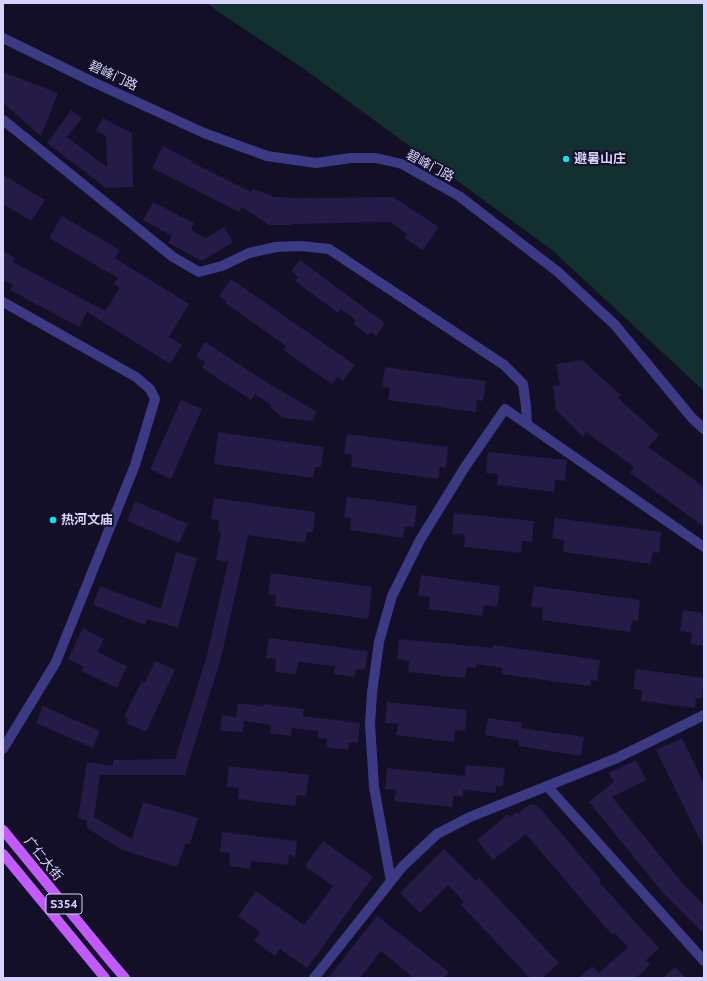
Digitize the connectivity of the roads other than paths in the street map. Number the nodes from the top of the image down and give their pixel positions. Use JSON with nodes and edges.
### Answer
{"nodes":[{"id":1,"x":3,"y":38,"type":"edge"},
{"id":2,"x":3,"y":120,"type":"edge"},
{"id":3,"x":3,"y":302,"type":"edge"},
{"id":4,"x":527,"y":424,"type":"junction"},
{"id":5,"x":704,"y":429,"type":"edge"},
{"id":6,"x":704,"y":547,"type":"edge"},
{"id":7,"x":704,"y":715,"type":"edge"},
{"id":8,"x":3,"y":749,"type":"edge"},
{"id":9,"x":548,"y":786,"type":"junction"},
{"id":10,"x":3,"y":830,"type":"edge"},
{"id":11,"x":3,"y":854,"type":"edge"},
{"id":12,"x":392,"y":881,"type":"junction"},
{"id":13,"x":704,"y":961,"type":"edge"},
{"id":14,"x":105,"y":978,"type":"edge"},
{"id":15,"x":125,"y":978,"type":"edge"},
{"id":16,"x":314,"y":978,"type":"edge"}],
"edges":[{"from":1,"to":5,"type":"street","name":"碧峰门路"},
{"from":2,"to":4,"type":"street"},
{"from":3,"to":8,"type":"street"},
{"from":4,"to":6,"type":"street"},
{"from":4,"to":12,"type":"street"},
{"from":7,"to":9,"type":"street"},
{"from":9,"to":12,"type":"street"},
{"from":9,"to":13,"type":"street"},
{"from":10,"to":15,"type":"main road","name":"广仁大街","number":"S354"},
{"from":11,"to":14,"type":"main road","number":"S354"},
{"from":12,"to":16,"type":"street"}]}
